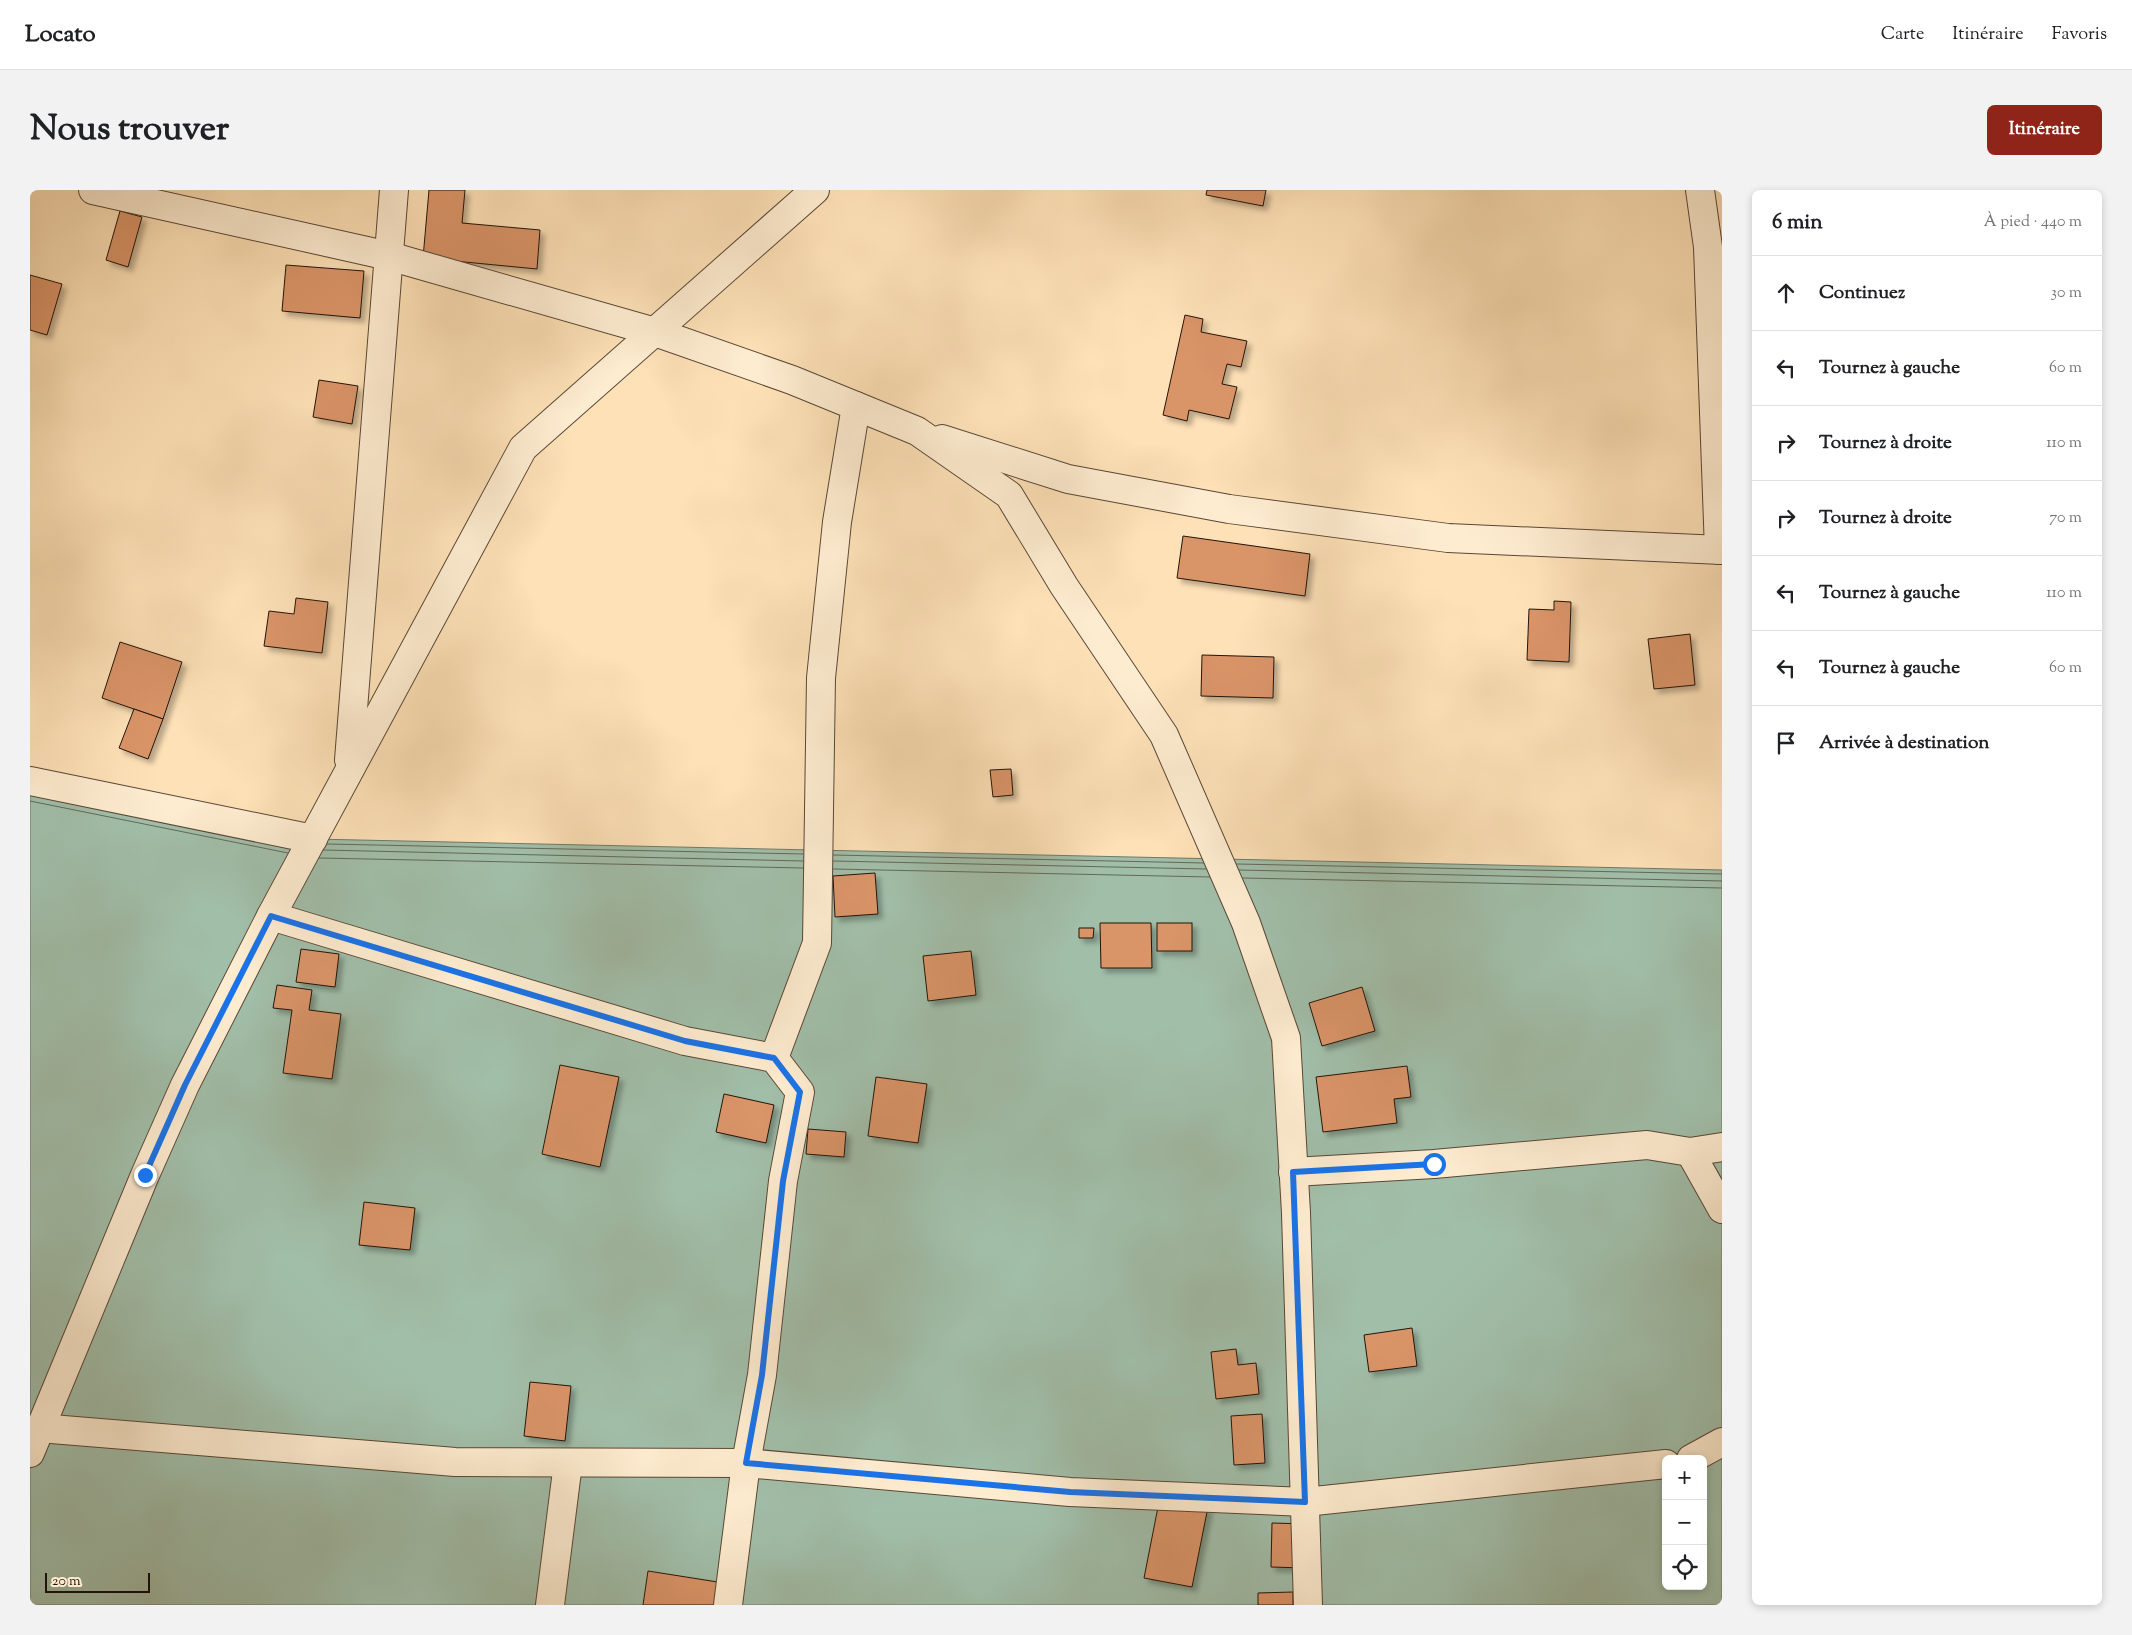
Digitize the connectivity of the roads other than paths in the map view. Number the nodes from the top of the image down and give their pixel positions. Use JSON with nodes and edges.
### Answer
{"nodes":[{"id":1,"x":92,"y":190,"type":"edge"},
{"id":2,"x":394,"y":190,"type":"edge"},
{"id":3,"x":815,"y":190,"type":"edge"},
{"id":4,"x":1700,"y":190,"type":"edge"},
{"id":5,"x":389,"y":256,"type":"junction"},
{"id":6,"x":655,"y":332,"type":"junction"},
{"id":7,"x":856,"y":406,"type":"junction"},
{"id":8,"x":917,"y":431,"type":"junction"},
{"id":9,"x":1720,"y":550,"type":"edge"},
{"id":10,"x":348,"y":772,"type":"junction"},
{"id":11,"x":30,"y":781,"type":"edge"},
{"id":12,"x":313,"y":839,"type":"junction"},
{"id":13,"x":271,"y":916,"type":"junction"},
{"id":14,"x":774,"y":1058,"type":"junction"},
{"id":15,"x":1722,"y":1146,"type":"edge"},
{"id":16,"x":1690,"y":1152,"type":"junction"},
{"id":17,"x":1293,"y":1172,"type":"junction"},
{"id":18,"x":1722,"y":1209,"type":"edge"},
{"id":19,"x":1722,"y":1442,"type":"edge"},
{"id":20,"x":33,"y":1445,"type":"edge"},
{"id":21,"x":1698,"y":1455,"type":"edge"},
{"id":22,"x":568,"y":1463,"type":"junction"},
{"id":23,"x":746,"y":1463,"type":"junction"},
{"id":24,"x":1662,"y":1464,"type":"edge"},
{"id":25,"x":1305,"y":1502,"type":"junction"},
{"id":26,"x":550,"y":1605,"type":"edge"},
{"id":27,"x":728,"y":1605,"type":"edge"},
{"id":28,"x":1308,"y":1605,"type":"edge"}],
"edges":[{"from":1,"to":5,"type":"street"},
{"from":2,"to":5,"type":"street"},
{"from":3,"to":6,"type":"street"},
{"from":4,"to":9,"type":"street"},
{"from":5,"to":6,"type":"street"},
{"from":5,"to":10,"type":"street"},
{"from":6,"to":7,"type":"street"},
{"from":6,"to":10,"type":"street"},
{"from":7,"to":8,"type":"street"},
{"from":7,"to":14,"type":"street"},
{"from":8,"to":9,"type":"street"},
{"from":8,"to":17,"type":"street"},
{"from":10,"to":12,"type":"street"},
{"from":11,"to":12,"type":"street"},
{"from":12,"to":13,"type":"street"},
{"from":13,"to":14,"type":"street"},
{"from":13,"to":20,"type":"street"},
{"from":14,"to":23,"type":"street"},
{"from":15,"to":16,"type":"street"},
{"from":16,"to":17,"type":"street"},
{"from":16,"to":18,"type":"street"},
{"from":17,"to":25,"type":"street"},
{"from":19,"to":21,"type":"street"},
{"from":20,"to":22,"type":"street"},
{"from":22,"to":23,"type":"street"},
{"from":22,"to":26,"type":"street"},
{"from":23,"to":25,"type":"street"},
{"from":23,"to":27,"type":"street"},
{"from":24,"to":25,"type":"street"},
{"from":25,"to":28,"type":"street"}]}
